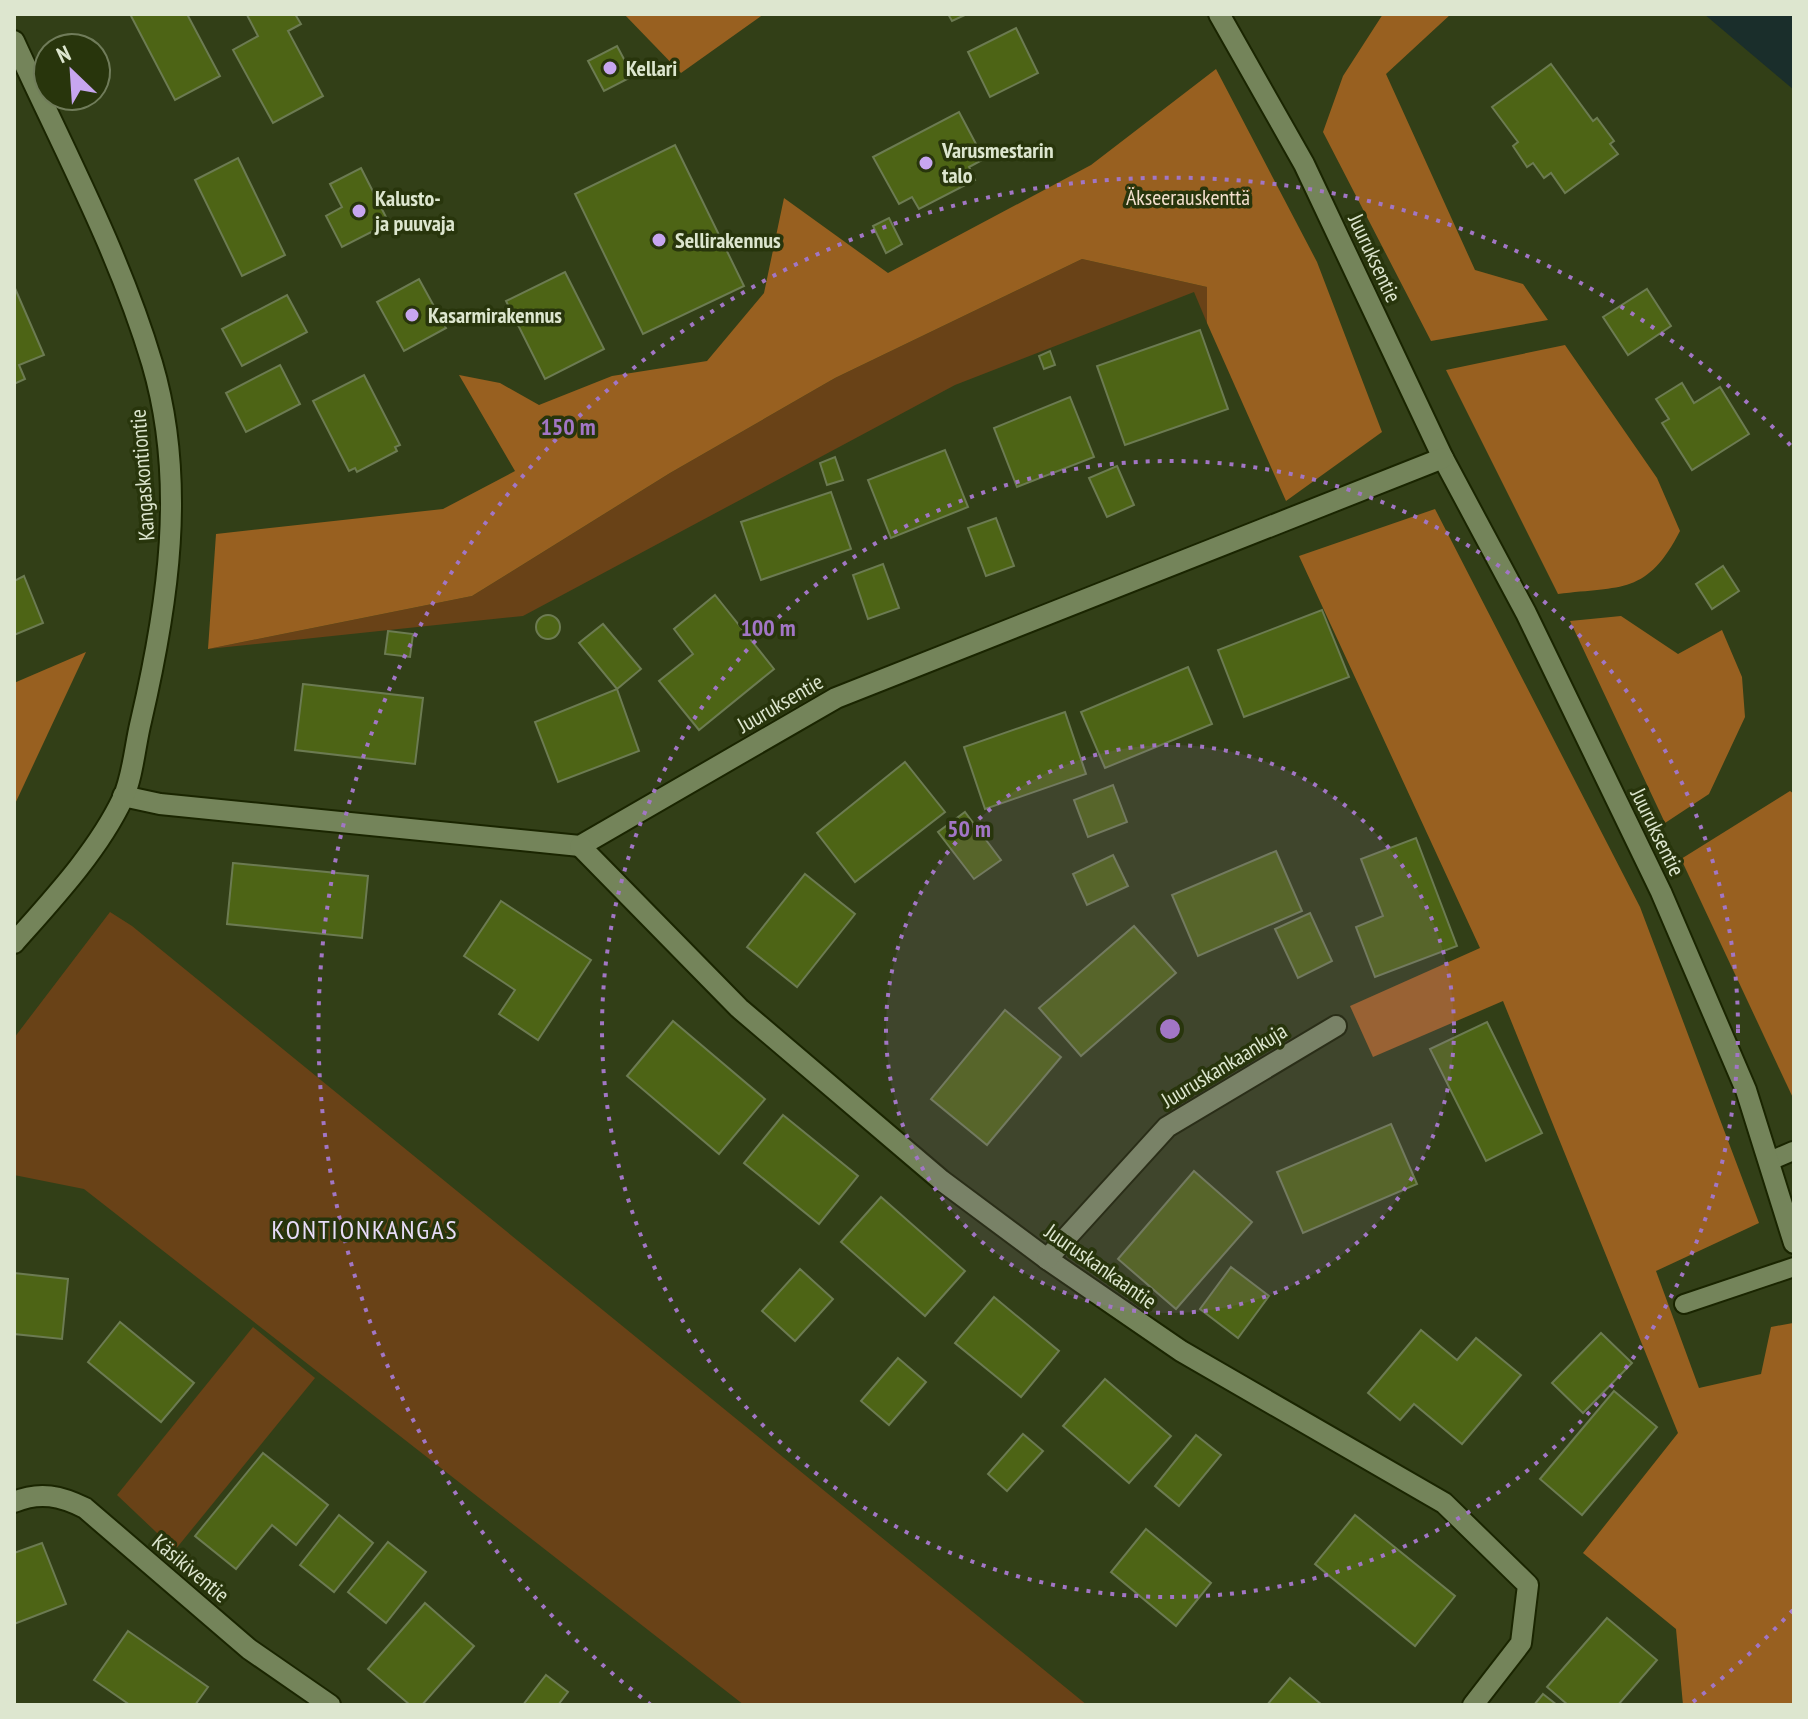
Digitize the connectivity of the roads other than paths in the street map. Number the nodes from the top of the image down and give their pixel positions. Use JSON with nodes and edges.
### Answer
{"nodes":[{"id":1,"x":1219,"y":14,"type":"edge"},
{"id":2,"x":14,"y":41,"type":"edge"},
{"id":3,"x":1443,"y":458,"type":"junction"},
{"id":4,"x":123,"y":796,"type":"junction"},
{"id":5,"x":580,"y":846,"type":"junction"},
{"id":6,"x":14,"y":943,"type":"edge"},
{"id":7,"x":1336,"y":1026,"type":"dead end"},
{"id":8,"x":1793,"y":1151,"type":"edge"},
{"id":9,"x":1770,"y":1161,"type":"junction"},
{"id":10,"x":1794,"y":1243,"type":"edge"},
{"id":11,"x":1047,"y":1259,"type":"junction"},
{"id":12,"x":1794,"y":1267,"type":"edge"},
{"id":13,"x":1684,"y":1304,"type":"dead end"},
{"id":14,"x":14,"y":1502,"type":"edge"},
{"id":15,"x":330,"y":1705,"type":"edge"},
{"id":16,"x":1473,"y":1705,"type":"edge"}],
"edges":[{"from":1,"to":3,"type":"street","name":"Juuruksentie"},
{"from":2,"to":4,"type":"street","name":"Kangaskontiontie"},
{"from":3,"to":5,"type":"street","name":"Juuruksentie"},
{"from":3,"to":9,"type":"street","name":"Juuruksentie"},
{"from":4,"to":5,"type":"street"},
{"from":4,"to":6,"type":"street","name":"Kangaskontiontie"},
{"from":5,"to":11,"type":"street","name":"Juuruskankaantie"},
{"from":7,"to":11,"type":"street","name":"Juuruskankaankuja"},
{"from":8,"to":9,"type":"lane"},
{"from":9,"to":10,"type":"street","name":"Juuruksentie"},
{"from":11,"to":16,"type":"street","name":"Juuruskankaantie"},
{"from":12,"to":13,"type":"lane"},
{"from":14,"to":15,"type":"street","name":"Käsikiventie"}]}
